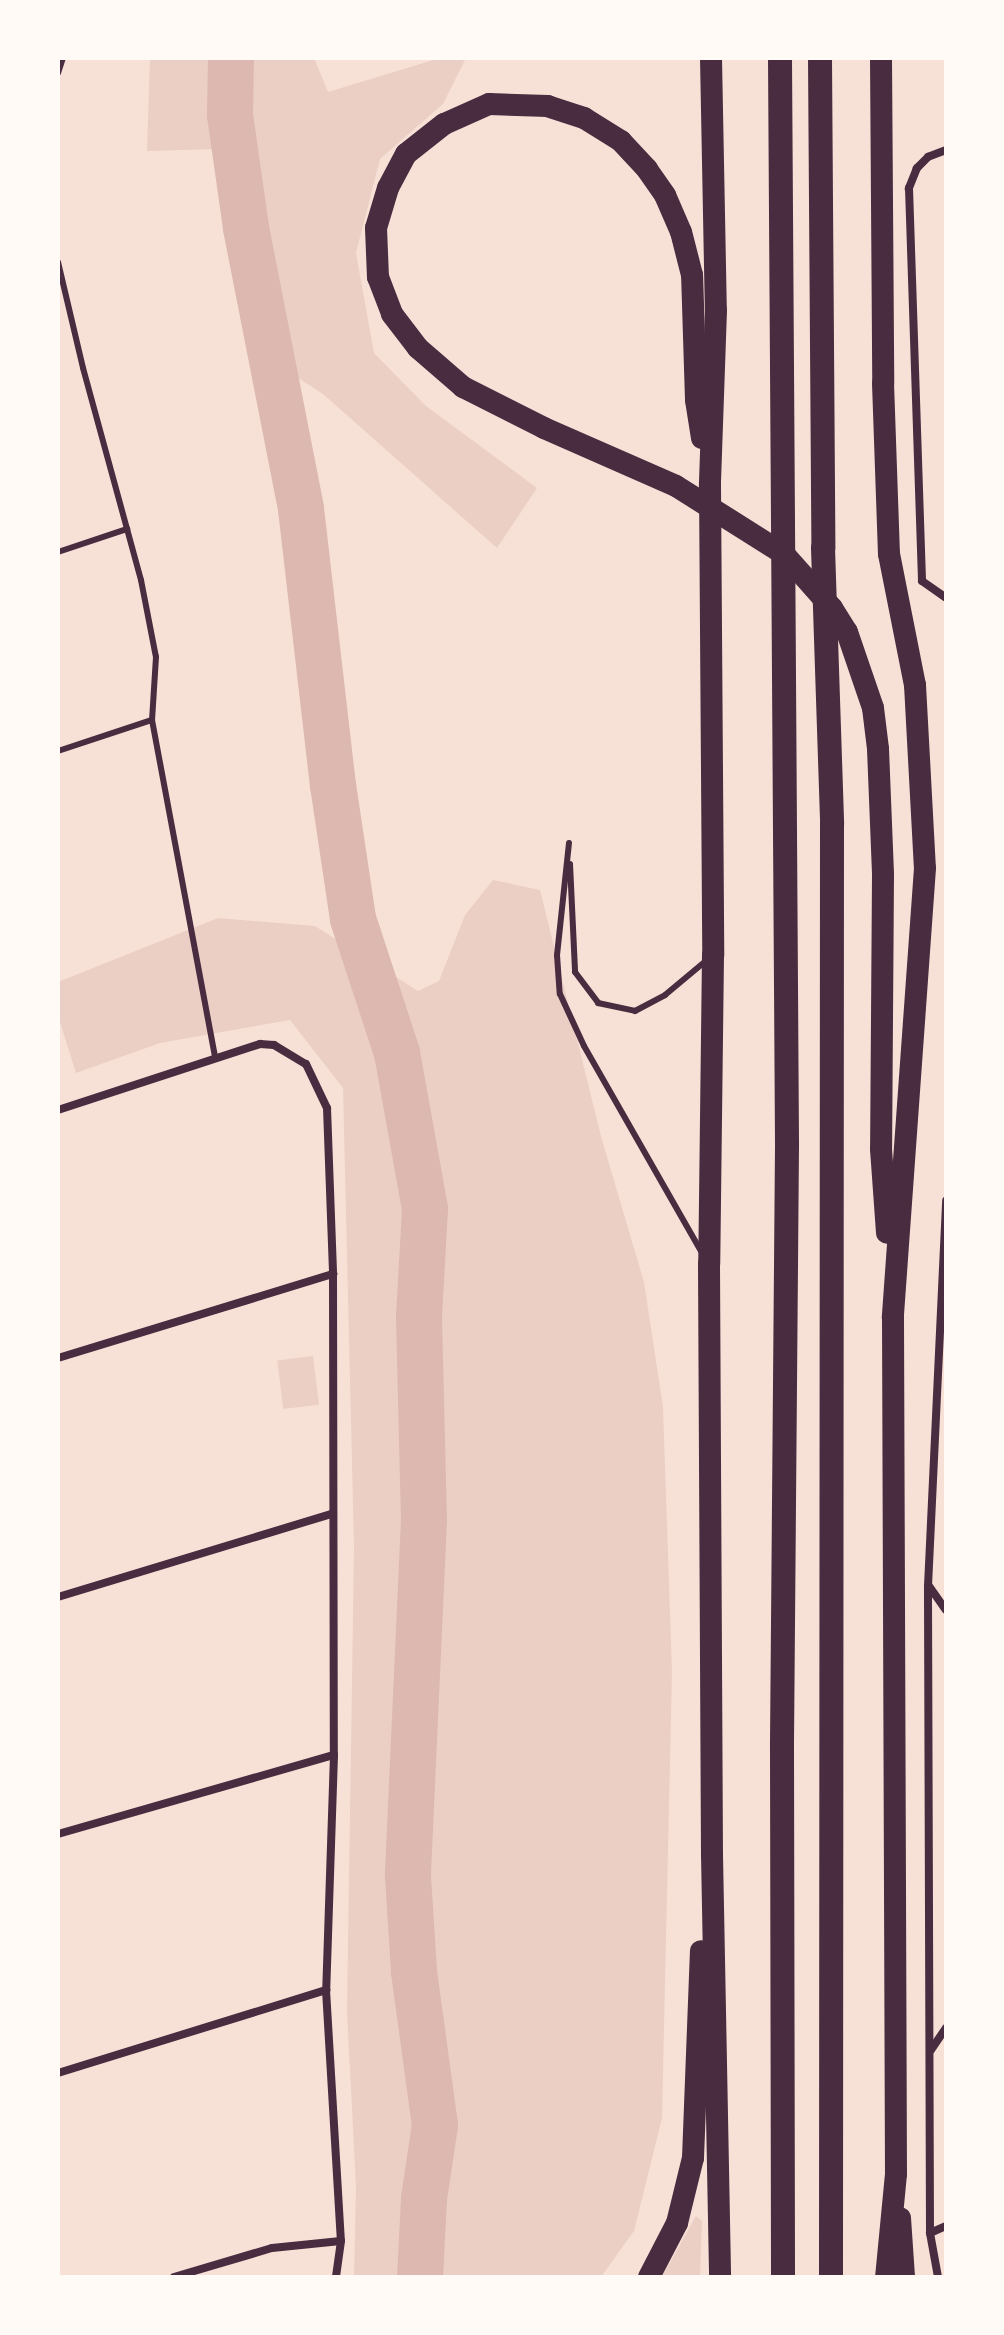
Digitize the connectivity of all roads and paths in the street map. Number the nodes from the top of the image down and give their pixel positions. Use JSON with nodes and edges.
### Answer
{"nodes":[{"id":1,"x":63,"y":58,"type":"edge"},
{"id":2,"x":711,"y":58,"type":"edge"},
{"id":3,"x":780,"y":58,"type":"edge"},
{"id":4,"x":820,"y":58,"type":"edge"},
{"id":5,"x":881,"y":58,"type":"edge"},
{"id":6,"x":58,"y":73,"type":"edge"},
{"id":7,"x":946,"y":150,"type":"edge"},
{"id":8,"x":58,"y":262,"type":"edge"},
{"id":9,"x":710,"y":486,"type":"junction"},
{"id":10,"x":127,"y":529,"type":"junction"},
{"id":11,"x":58,"y":552,"type":"edge"},
{"id":12,"x":946,"y":598,"type":"edge"},
{"id":13,"x":152,"y":720,"type":"junction"},
{"id":14,"x":58,"y":751,"type":"edge"},
{"id":15,"x":713,"y":955,"type":"junction"},
{"id":16,"x":215,"y":1056,"type":"junction"},
{"id":17,"x":58,"y":1110,"type":"edge"},
{"id":18,"x":946,"y":1200,"type":"edge"},
{"id":19,"x":709,"y":1264,"type":"junction"},
{"id":20,"x":333,"y":1274,"type":"junction"},
{"id":21,"x":893,"y":1318,"type":"junction"},
{"id":22,"x":58,"y":1358,"type":"edge"},
{"id":23,"x":946,"y":1456,"type":"edge"},
{"id":24,"x":935,"y":1459,"type":"junction"},
{"id":25,"x":332,"y":1514,"type":"junction"},
{"id":26,"x":928,"y":1586,"type":"junction"},
{"id":27,"x":58,"y":1597,"type":"edge"},
{"id":28,"x":946,"y":1610,"type":"edge"},
{"id":29,"x":334,"y":1755,"type":"junction"},
{"id":30,"x":58,"y":1834,"type":"edge"},
{"id":31,"x":712,"y":1855,"type":"junction"},
{"id":32,"x":326,"y":1990,"type":"junction"},
{"id":33,"x":946,"y":2028,"type":"edge"},
{"id":34,"x":931,"y":2051,"type":"junction"},
{"id":35,"x":58,"y":2073,"type":"edge"},
{"id":36,"x":896,"y":2174,"type":"junction"},
{"id":37,"x":946,"y":2226,"type":"edge"},
{"id":38,"x":930,"y":2233,"type":"junction"},
{"id":39,"x":341,"y":2241,"type":"junction"},
{"id":40,"x":174,"y":2277,"type":"edge"},
{"id":41,"x":336,"y":2277,"type":"edge"},
{"id":42,"x":649,"y":2277,"type":"edge"},
{"id":43,"x":720,"y":2277,"type":"edge"},
{"id":44,"x":783,"y":2277,"type":"edge"},
{"id":45,"x":831,"y":2277,"type":"edge"},
{"id":46,"x":886,"y":2277,"type":"edge"},
{"id":47,"x":904,"y":2277,"type":"edge"},
{"id":48,"x":938,"y":2277,"type":"edge"}],
"edges":[{"from":1,"to":6,"type":"lane"},
{"from":2,"to":9,"type":"highway"},
{"from":3,"to":44,"type":"highway"},
{"from":4,"to":45,"type":"highway"},
{"from":5,"to":21,"type":"highway"},
{"from":7,"to":12,"type":"street"},
{"from":8,"to":10,"type":"lane"},
{"from":9,"to":15,"type":"highway"},
{"from":9,"to":21,"type":"highway"},
{"from":10,"to":11,"type":"lane"},
{"from":10,"to":13,"type":"lane"},
{"from":13,"to":14,"type":"lane"},
{"from":13,"to":16,"type":"lane"},
{"from":15,"to":19,"type":"highway"},
{"from":15,"to":19,"type":"lane"},
{"from":16,"to":17,"type":"street"},
{"from":16,"to":20,"type":"street"},
{"from":18,"to":24,"type":"street"},
{"from":19,"to":31,"type":"highway"},
{"from":20,"to":22,"type":"street"},
{"from":20,"to":25,"type":"street"},
{"from":21,"to":36,"type":"highway"},
{"from":23,"to":24,"type":"street"},
{"from":24,"to":26,"type":"street"},
{"from":25,"to":27,"type":"street"},
{"from":25,"to":29,"type":"street"},
{"from":26,"to":28,"type":"street"},
{"from":26,"to":34,"type":"street"},
{"from":29,"to":30,"type":"street"},
{"from":29,"to":32,"type":"street"},
{"from":31,"to":42,"type":"highway"},
{"from":31,"to":43,"type":"highway"},
{"from":32,"to":35,"type":"street"},
{"from":32,"to":39,"type":"street"},
{"from":33,"to":34,"type":"street"},
{"from":34,"to":38,"type":"street"},
{"from":36,"to":46,"type":"highway"},
{"from":36,"to":47,"type":"highway"},
{"from":37,"to":38,"type":"street"},
{"from":38,"to":48,"type":"street"},
{"from":39,"to":40,"type":"street"},
{"from":39,"to":41,"type":"street"}]}
